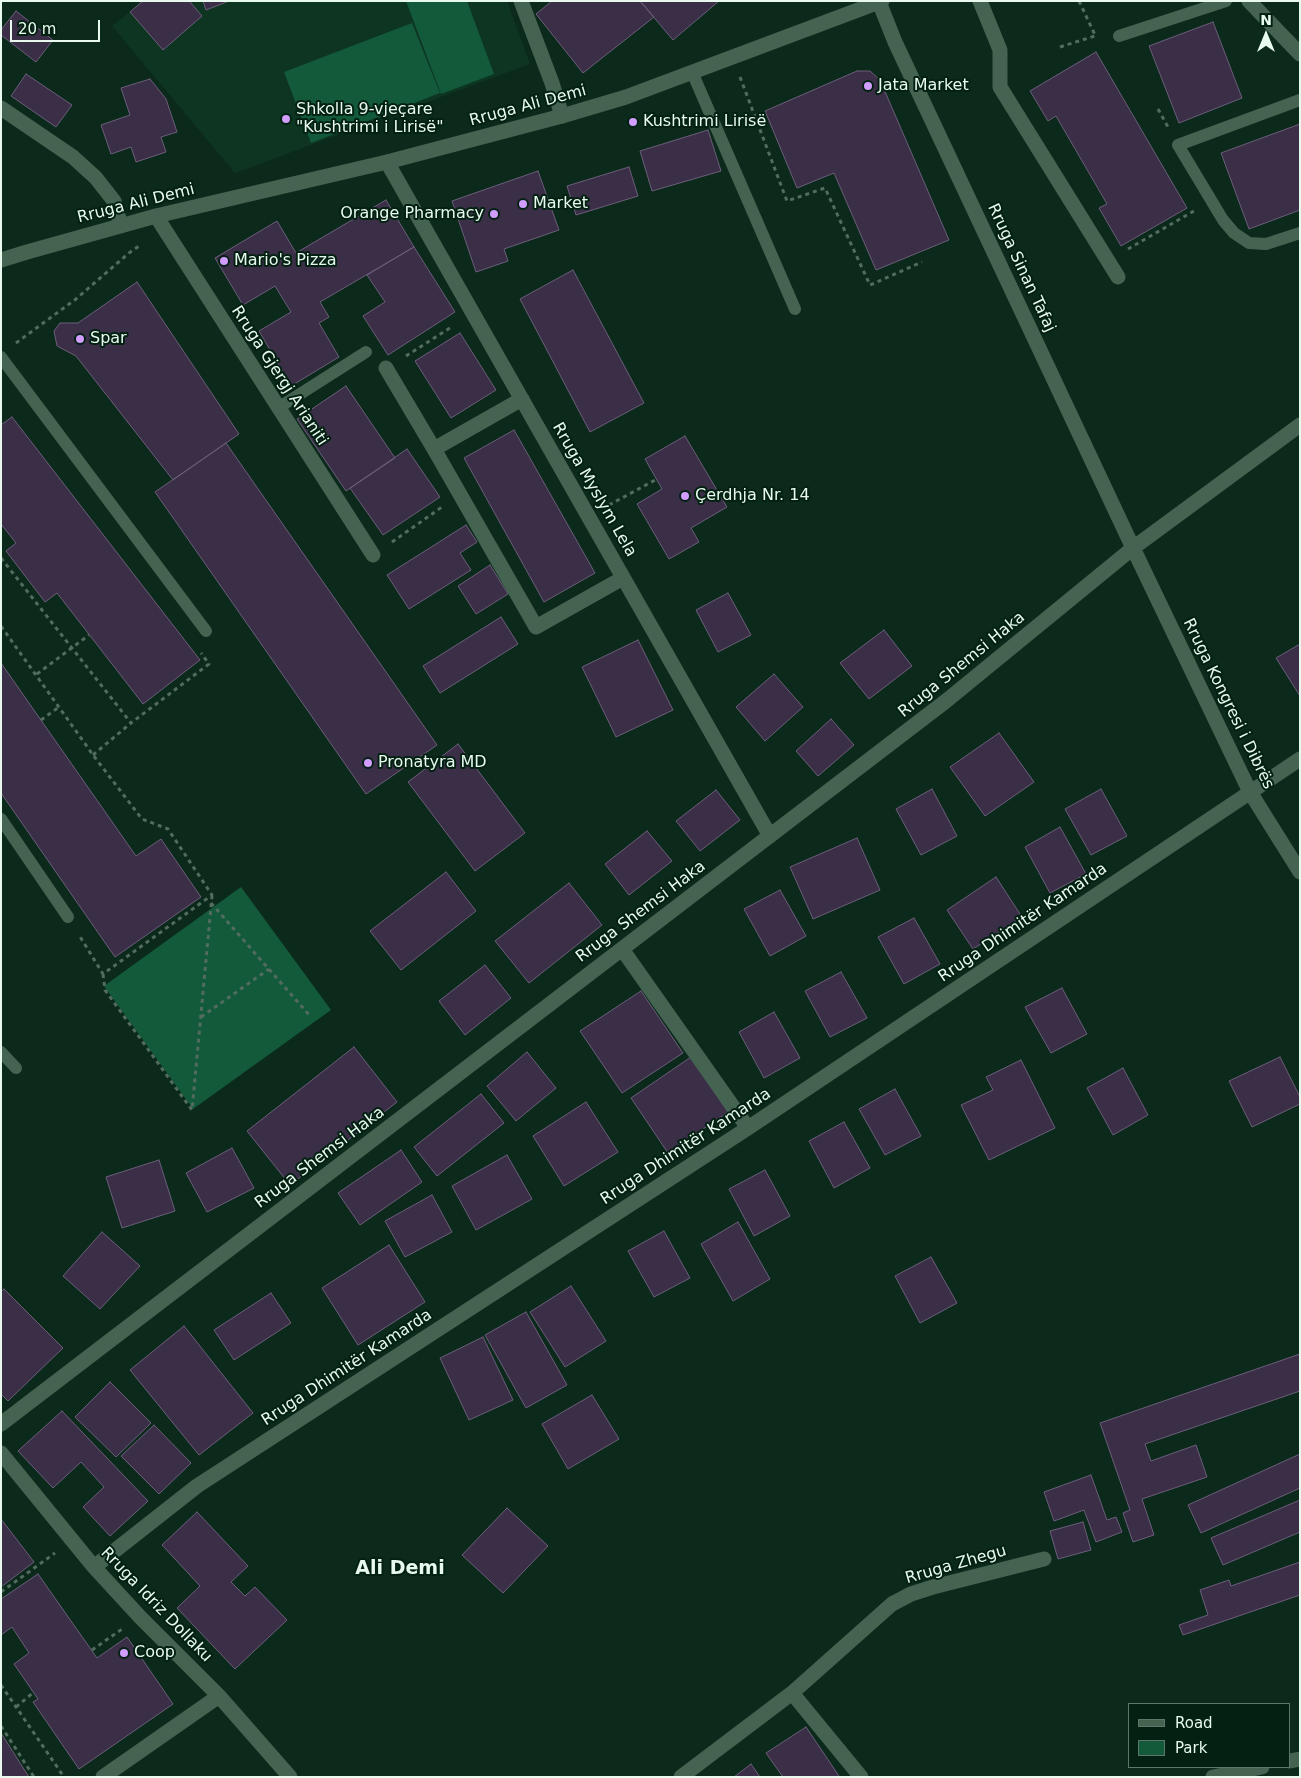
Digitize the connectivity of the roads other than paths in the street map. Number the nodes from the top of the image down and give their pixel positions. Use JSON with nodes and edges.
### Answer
{"nodes":[{"id":1,"x":521,"y":1,"type":"edge"},
{"id":2,"x":980,"y":1,"type":"edge"},
{"id":3,"x":1226,"y":1,"type":"edge"},
{"id":4,"x":1249,"y":1,"type":"edge"},
{"id":5,"x":880,"y":2,"type":"edge"},
{"id":6,"x":1119,"y":36,"type":"road end"},
{"id":7,"x":1300,"y":54,"type":"edge"},
{"id":8,"x":692,"y":72,"type":"junction"},
{"id":9,"x":1300,"y":100,"type":"edge"},
{"id":10,"x":1,"y":108,"type":"edge"},
{"id":11,"x":562,"y":116,"type":"junction"},
{"id":12,"x":387,"y":162,"type":"junction"},
{"id":13,"x":156,"y":216,"type":"junction"},
{"id":14,"x":121,"y":226,"type":"junction"},
{"id":15,"x":1300,"y":233,"type":"edge"},
{"id":16,"x":1,"y":260,"type":"edge"},
{"id":17,"x":1118,"y":278,"type":"dead end"},
{"id":18,"x":795,"y":309,"type":"dead end"},
{"id":19,"x":366,"y":352,"type":"dead end"},
{"id":20,"x":1,"y":357,"type":"edge"},
{"id":21,"x":386,"y":368,"type":"road end"},
{"id":22,"x":522,"y":399,"type":"junction"},
{"id":23,"x":278,"y":408,"type":"junction"},
{"id":24,"x":1300,"y":425,"type":"edge"},
{"id":25,"x":434,"y":449,"type":"junction"},
{"id":26,"x":1133,"y":548,"type":"junction"},
{"id":27,"x":373,"y":555,"type":"road end"},
{"id":28,"x":623,"y":578,"type":"junction"},
{"id":29,"x":206,"y":630,"type":"dead end"},
{"id":30,"x":1300,"y":759,"type":"edge"},
{"id":31,"x":1250,"y":792,"type":"junction"},
{"id":32,"x":1,"y":819,"type":"edge"},
{"id":33,"x":770,"y":836,"type":"junction"},
{"id":34,"x":1300,"y":872,"type":"edge"},
{"id":35,"x":68,"y":917,"type":"road end"},
{"id":36,"x":622,"y":949,"type":"junction"},
{"id":37,"x":1,"y":1052,"type":"edge"},
{"id":38,"x":16,"y":1068,"type":"dead end"},
{"id":39,"x":748,"y":1128,"type":"junction"},
{"id":40,"x":1,"y":1424,"type":"edge"},
{"id":41,"x":1,"y":1453,"type":"edge"},
{"id":42,"x":1044,"y":1559,"type":"dead end"},
{"id":43,"x":94,"y":1567,"type":"junction"},
{"id":44,"x":792,"y":1693,"type":"junction"},
{"id":45,"x":219,"y":1696,"type":"junction"},
{"id":46,"x":1257,"y":1768,"type":"edge"},
{"id":47,"x":103,"y":1777,"type":"edge"},
{"id":48,"x":290,"y":1777,"type":"edge"},
{"id":49,"x":681,"y":1777,"type":"edge"},
{"id":50,"x":861,"y":1777,"type":"edge"},
{"id":51,"x":1213,"y":1777,"type":"edge"}],
"edges":[{"from":1,"to":11,"type":"street"},
{"from":2,"to":17,"type":"street"},
{"from":3,"to":6,"type":"lane"},
{"from":4,"to":7,"type":"street"},
{"from":5,"to":8,"type":"street","name":"Rruga Ali Demi"},
{"from":5,"to":26,"type":"street","name":"Rruga Sinan Tafaj"},
{"from":8,"to":11,"type":"street","name":"Rruga Ali Demi"},
{"from":8,"to":18,"type":"lane"},
{"from":9,"to":15,"type":"lane"},
{"from":10,"to":14,"type":"street"},
{"from":11,"to":12,"type":"street","name":"Rruga Ali Demi"},
{"from":12,"to":13,"type":"street","name":"Rruga Ali Demi"},
{"from":12,"to":22,"type":"street","name":"Rruga Myslym Lela"},
{"from":13,"to":14,"type":"street","name":"Rruga Ali Demi"},
{"from":13,"to":23,"type":"street","name":"Rruga Gjergj Arianiti"},
{"from":14,"to":16,"type":"street","name":"Rruga Ali Demi"},
{"from":19,"to":23,"type":"lane"},
{"from":20,"to":29,"type":"lane"},
{"from":21,"to":25,"type":"street"},
{"from":22,"to":25,"type":"street"},
{"from":22,"to":28,"type":"street","name":"Rruga Myslym Lela"},
{"from":23,"to":27,"type":"street","name":"Rruga Gjergj Arianiti"},
{"from":24,"to":26,"type":"street","name":"Rruga Shemsi Haka"},
{"from":25,"to":28,"type":"street"},
{"from":26,"to":31,"type":"street","name":"Rruga Kongresi i Dibrës"},
{"from":26,"to":33,"type":"street","name":"Rruga Shemsi Haka"},
{"from":28,"to":33,"type":"street","name":"Rruga Myslym Lela"},
{"from":30,"to":31,"type":"street","name":"Rruga Dhimitër Kamarda"},
{"from":31,"to":34,"type":"street","name":"Rruga Kongresi i Dibrës"},
{"from":31,"to":39,"type":"street","name":"Rruga Dhimitër Kamarda"},
{"from":32,"to":35,"type":"lane"},
{"from":33,"to":36,"type":"street","name":"Rruga Shemsi Haka"},
{"from":36,"to":39,"type":"street"},
{"from":36,"to":40,"type":"street","name":"Rruga Shemsi Haka"},
{"from":37,"to":38,"type":"lane"},
{"from":39,"to":43,"type":"street","name":"Rruga Dhimitër Kamarda"},
{"from":41,"to":43,"type":"street","name":"Rruga Idriz Dollaku"},
{"from":42,"to":44,"type":"street","name":"Rruga Zhegu"},
{"from":43,"to":45,"type":"street","name":"Rruga Idriz Dollaku"},
{"from":44,"to":49,"type":"street","name":"Rruga Zhegu"},
{"from":44,"to":50,"type":"street"},
{"from":45,"to":47,"type":"street"},
{"from":45,"to":48,"type":"street","name":"Rruga Idriz Dollaku"},
{"from":46,"to":51,"type":"street"}]}
